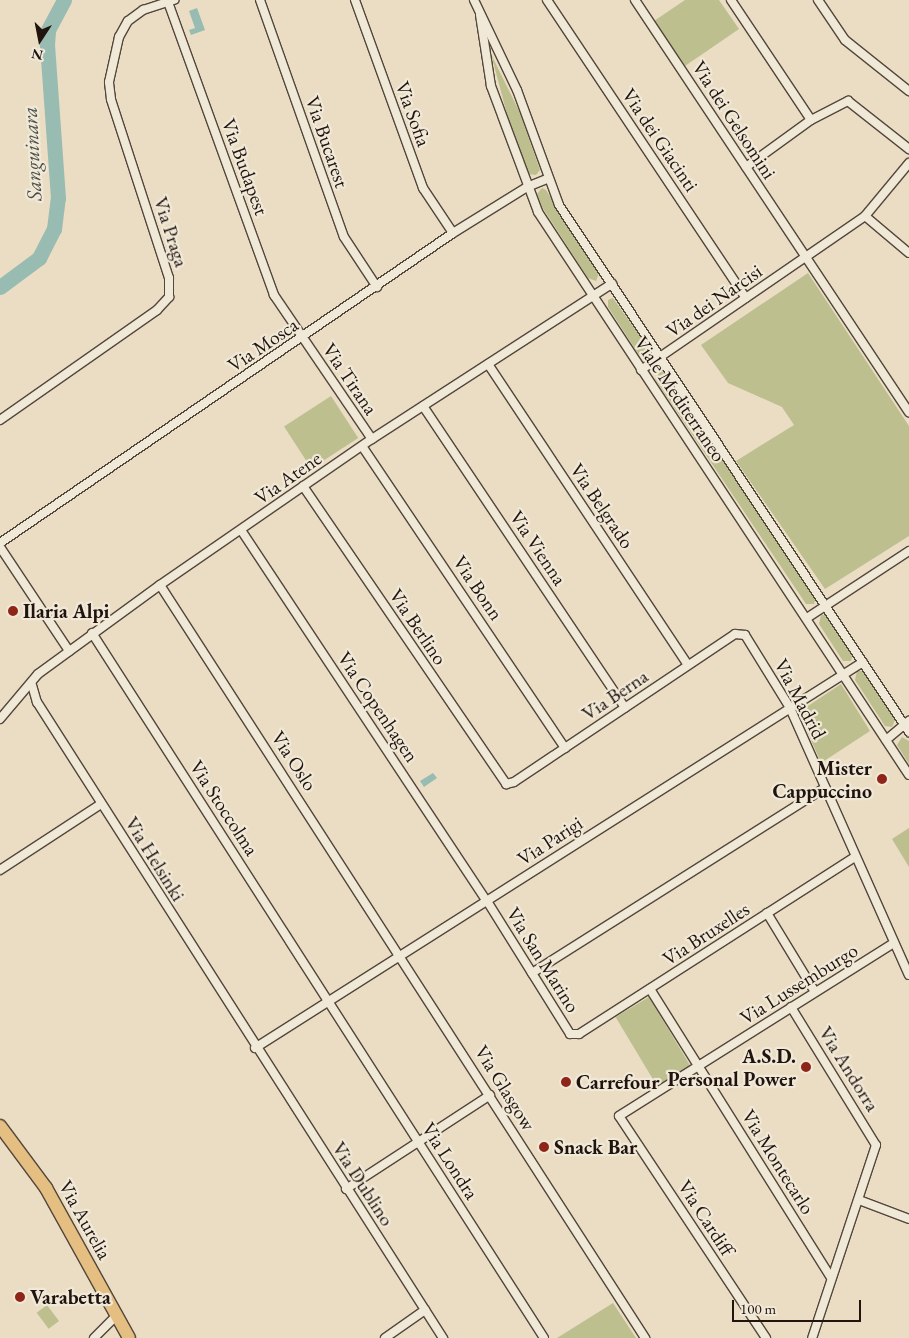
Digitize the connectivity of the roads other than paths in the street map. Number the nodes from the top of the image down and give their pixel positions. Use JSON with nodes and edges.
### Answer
{"nodes":[{"id":1,"x":260,"y":0,"type":"edge"},
{"id":2,"x":355,"y":0,"type":"edge"},
{"id":3,"x":474,"y":0,"type":"edge"},
{"id":4,"x":547,"y":0,"type":"edge"},
{"id":5,"x":635,"y":0,"type":"edge"},
{"id":6,"x":731,"y":0,"type":"edge"},
{"id":7,"x":818,"y":0,"type":"edge"},
{"id":8,"x":171,"y":1,"type":"edge"},
{"id":9,"x":480,"y":15,"type":"junction"},
{"id":10,"x":909,"y":91,"type":"edge"},
{"id":11,"x":811,"y":120,"type":"junction"},
{"id":12,"x":909,"y":148,"type":"edge"},
{"id":13,"x":909,"y":163,"type":"edge"},
{"id":14,"x":746,"y":167,"type":"junction"},
{"id":15,"x":548,"y":179,"type":"junction"},
{"id":16,"x":527,"y":187,"type":"junction"},
{"id":17,"x":864,"y":216,"type":"junction"},
{"id":18,"x":454,"y":233,"type":"junction"},
{"id":19,"x":909,"y":253,"type":"edge"},
{"id":20,"x":806,"y":258,"type":"junction"},
{"id":21,"x":612,"y":284,"type":"junction"},
{"id":22,"x":377,"y":287,"type":"junction"},
{"id":23,"x":593,"y":297,"type":"junction"},
{"id":24,"x":746,"y":298,"type":"junction"},
{"id":25,"x":302,"y":338,"type":"junction"},
{"id":26,"x":661,"y":358,"type":"junction"},
{"id":27,"x":488,"y":364,"type":"junction"},
{"id":28,"x":641,"y":370,"type":"junction"},
{"id":29,"x":423,"y":406,"type":"junction"},
{"id":30,"x":909,"y":412,"type":"edge"},
{"id":31,"x":0,"y":420,"type":"edge"},
{"id":32,"x":372,"y":439,"type":"junction"},
{"id":33,"x":362,"y":446,"type":"junction"},
{"id":34,"x":303,"y":486,"type":"junction"},
{"id":35,"x":241,"y":530,"type":"junction"},
{"id":36,"x":0,"y":543,"type":"edge"},
{"id":37,"x":0,"y":547,"type":"edge"},
{"id":38,"x":909,"y":551,"type":"edge"},
{"id":39,"x":160,"y":584,"type":"junction"},
{"id":40,"x":827,"y":604,"type":"junction"},
{"id":41,"x":807,"y":618,"type":"junction"},
{"id":42,"x":92,"y":633,"type":"junction"},
{"id":43,"x":742,"y":633,"type":"joint"},
{"id":44,"x":69,"y":651,"type":"junction"},
{"id":45,"x":863,"y":662,"type":"junction"},
{"id":46,"x":688,"y":665,"type":"junction"},
{"id":47,"x":842,"y":675,"type":"junction"},
{"id":48,"x":32,"y":685,"type":"junction"},
{"id":49,"x":625,"y":708,"type":"junction"},
{"id":50,"x":790,"y":708,"type":"junction"},
{"id":51,"x":0,"y":719,"type":"edge"},
{"id":52,"x":908,"y":726,"type":"edge"},
{"id":53,"x":886,"y":740,"type":"junction"},
{"id":54,"x":565,"y":748,"type":"junction"},
{"id":55,"x":909,"y":775,"type":"edge"},
{"id":56,"x":507,"y":784,"type":"joint"},
{"id":57,"x":825,"y":788,"type":"junction"},
{"id":58,"x":101,"y":804,"type":"junction"},
{"id":59,"x":855,"y":857,"type":"junction"},
{"id":60,"x":0,"y":870,"type":"edge"},
{"id":61,"x":487,"y":901,"type":"junction"},
{"id":62,"x":767,"y":913,"type":"junction"},
{"id":63,"x":894,"y":943,"type":"junction"},
{"id":64,"x":400,"y":956,"type":"junction"},
{"id":65,"x":532,"y":973,"type":"junction"},
{"id":66,"x":909,"y":976,"type":"edge"},
{"id":67,"x":650,"y":989,"type":"junction"},
{"id":68,"x":815,"y":992,"type":"junction"},
{"id":69,"x":329,"y":1001,"type":"junction"},
{"id":70,"x":791,"y":1007,"type":"junction"},
{"id":71,"x":573,"y":1035,"type":"joint"},
{"id":72,"x":255,"y":1048,"type":"junction"},
{"id":73,"x":699,"y":1067,"type":"junction"},
{"id":74,"x":490,"y":1094,"type":"junction"},
{"id":75,"x":620,"y":1116,"type":"joint"},
{"id":76,"x":0,"y":1126,"type":"edge"},
{"id":77,"x":418,"y":1141,"type":"junction"},
{"id":78,"x":346,"y":1188,"type":"junction"},
{"id":79,"x":859,"y":1200,"type":"junction"},
{"id":80,"x":909,"y":1218,"type":"edge"},
{"id":81,"x":831,"y":1277,"type":"junction"},
{"id":82,"x":425,"y":1310,"type":"junction"},
{"id":83,"x":116,"y":1316,"type":"junction"},
{"id":84,"x":94,"y":1338,"type":"edge"},
{"id":85,"x":129,"y":1338,"type":"edge"},
{"id":86,"x":384,"y":1338,"type":"edge"},
{"id":87,"x":443,"y":1338,"type":"edge"},
{"id":88,"x":544,"y":1338,"type":"edge"},
{"id":89,"x":645,"y":1338,"type":"edge"},
{"id":90,"x":766,"y":1338,"type":"edge"},
{"id":91,"x":812,"y":1338,"type":"edge"}],
"edges":[{"from":1,"to":22,"type":"street","name":"Via Bucarest"},
{"from":2,"to":18,"type":"street","name":"Via Sofia"},
{"from":3,"to":9,"type":"street","name":"Viale Mediterraneo"},
{"from":4,"to":24,"type":"street","name":"Via dei Giacinti"},
{"from":5,"to":14,"type":"street","name":"Via dei Gelsomini"},
{"from":6,"to":11,"type":"street"},
{"from":7,"to":10,"type":"street"},
{"from":8,"to":25,"type":"street","name":"Via Budapest"},
{"from":8,"to":31,"type":"street","name":"Via Praga"},
{"from":9,"to":15,"type":"street","name":"Viale Mediterraneo"},
{"from":9,"to":16,"type":"street","name":"Viale Mediterraneo"},
{"from":11,"to":12,"type":"street"},
{"from":11,"to":14,"type":"street"},
{"from":13,"to":17,"type":"street","name":"Via dei Narcisi"},
{"from":14,"to":20,"type":"street","name":"Via dei Gelsomini"},
{"from":15,"to":16,"type":"street","name":"Via Mosca"},
{"from":15,"to":21,"type":"street","name":"Viale Mediterraneo"},
{"from":16,"to":18,"type":"street","name":"Via Mosca"},
{"from":16,"to":23,"type":"street","name":"Viale Mediterraneo"},
{"from":17,"to":19,"type":"street"},
{"from":17,"to":20,"type":"street","name":"Via dei Narcisi"},
{"from":18,"to":22,"type":"street","name":"Via Mosca"},
{"from":20,"to":24,"type":"street","name":"Via dei Narcisi"},
{"from":20,"to":30,"type":"street","name":"Via dei Gelsomini"},
{"from":21,"to":23,"type":"street","name":"Via Atene"},
{"from":21,"to":26,"type":"street","name":"Viale Mediterraneo"},
{"from":22,"to":25,"type":"street","name":"Via Mosca"},
{"from":23,"to":27,"type":"street","name":"Via Atene"},
{"from":23,"to":28,"type":"street","name":"Viale Mediterraneo"},
{"from":24,"to":26,"type":"street","name":"Via dei Narcisi"},
{"from":25,"to":32,"type":"street","name":"Via Tirana"},
{"from":25,"to":36,"type":"street","name":"Via Mosca"},
{"from":26,"to":28,"type":"street","name":"Via dei Narcisi"},
{"from":26,"to":40,"type":"street","name":"Viale Mediterraneo"},
{"from":27,"to":29,"type":"street","name":"Via Atene"},
{"from":27,"to":46,"type":"street","name":"Via Belgrado"},
{"from":28,"to":41,"type":"street","name":"Viale Mediterraneo"},
{"from":29,"to":32,"type":"street","name":"Via Atene"},
{"from":29,"to":49,"type":"street","name":"Via Vienna"},
{"from":32,"to":33,"type":"street","name":"Via Atene"},
{"from":33,"to":34,"type":"street","name":"Via Atene"},
{"from":33,"to":54,"type":"street","name":"Via Bonn"},
{"from":34,"to":35,"type":"street","name":"Via Atene"},
{"from":34,"to":56,"type":"street","name":"Via Berlino"},
{"from":35,"to":39,"type":"street","name":"Via Atene"},
{"from":35,"to":61,"type":"street","name":"Via Copenhagen"},
{"from":37,"to":44,"type":"street"},
{"from":38,"to":40,"type":"street"},
{"from":39,"to":42,"type":"street","name":"Via Atene"},
{"from":39,"to":64,"type":"street","name":"Via Oslo"},
{"from":40,"to":41,"type":"street"},
{"from":40,"to":45,"type":"street","name":"Viale Mediterraneo"},
{"from":41,"to":47,"type":"street","name":"Viale Mediterraneo"},
{"from":42,"to":44,"type":"street","name":"Via Atene"},
{"from":42,"to":69,"type":"street","name":"Via Stoccolma"},
{"from":43,"to":46,"type":"street","name":"Via Berna"},
{"from":43,"to":50,"type":"street","name":"Via Madrid"},
{"from":44,"to":48,"type":"street","name":"Via Atene"},
{"from":45,"to":47,"type":"street","name":"Via Parigi"},
{"from":45,"to":52,"type":"street","name":"Viale Mediterraneo"},
{"from":46,"to":49,"type":"street","name":"Via Berna"},
{"from":47,"to":50,"type":"street","name":"Via Parigi"},
{"from":47,"to":53,"type":"street","name":"Viale Mediterraneo"},
{"from":48,"to":51,"type":"street","name":"Via Atene"},
{"from":48,"to":58,"type":"street","name":"Via Helsinki"},
{"from":49,"to":54,"type":"street","name":"Via Berna"},
{"from":50,"to":57,"type":"street","name":"Via Madrid"},
{"from":50,"to":61,"type":"street","name":"Via Parigi"},
{"from":52,"to":53,"type":"street"},
{"from":53,"to":55,"type":"street","name":"Viale Mediterraneo"},
{"from":54,"to":56,"type":"street","name":"Via Berna"},
{"from":57,"to":59,"type":"street","name":"Via Madrid"},
{"from":57,"to":65,"type":"street"},
{"from":58,"to":60,"type":"street"},
{"from":58,"to":72,"type":"street","name":"Via Helsinki"},
{"from":59,"to":62,"type":"street","name":"Via Bruxelles"},
{"from":59,"to":63,"type":"street","name":"Via Madrid"},
{"from":61,"to":64,"type":"street","name":"Via Parigi"},
{"from":61,"to":65,"type":"street","name":"Via San Marino"},
{"from":62,"to":67,"type":"street","name":"Via Bruxelles"},
{"from":62,"to":68,"type":"street"},
{"from":63,"to":66,"type":"street","name":"Via Madrid"},
{"from":63,"to":68,"type":"street","name":"Via Lussemburgo"},
{"from":64,"to":69,"type":"street","name":"Via Parigi"},
{"from":64,"to":74,"type":"street","name":"Via Glasgow"},
{"from":65,"to":71,"type":"street","name":"Via San Marino"},
{"from":67,"to":71,"type":"street","name":"Via Bruxelles"},
{"from":67,"to":73,"type":"street","name":"Via Montecarlo"},
{"from":68,"to":70,"type":"street","name":"Via Lussemburgo"},
{"from":69,"to":72,"type":"street","name":"Via Parigi"},
{"from":69,"to":77,"type":"street","name":"Via Londra"},
{"from":70,"to":73,"type":"street","name":"Via Lussemburgo"},
{"from":70,"to":79,"type":"street","name":"Via Andorra"},
{"from":72,"to":78,"type":"street","name":"Via Dublino"},
{"from":73,"to":75,"type":"street","name":"Via Lussemburgo"},
{"from":73,"to":81,"type":"street","name":"Via Montecarlo"},
{"from":74,"to":77,"type":"street"},
{"from":74,"to":89,"type":"street","name":"Via Glasgow"},
{"from":75,"to":90,"type":"street","name":"Via Cardiff"},
{"from":76,"to":83,"type":"main road","name":"Via Aurelia"},
{"from":77,"to":78,"type":"street"},
{"from":77,"to":88,"type":"street","name":"Via Londra"},
{"from":78,"to":82,"type":"street","name":"Via Dublino"},
{"from":79,"to":80,"type":"street"},
{"from":79,"to":81,"type":"street"},
{"from":81,"to":91,"type":"street"},
{"from":82,"to":86,"type":"street"},
{"from":82,"to":87,"type":"street","name":"Via Dublino"},
{"from":83,"to":84,"type":"street"},
{"from":83,"to":85,"type":"main road","name":"Via Aurelia"}]}
